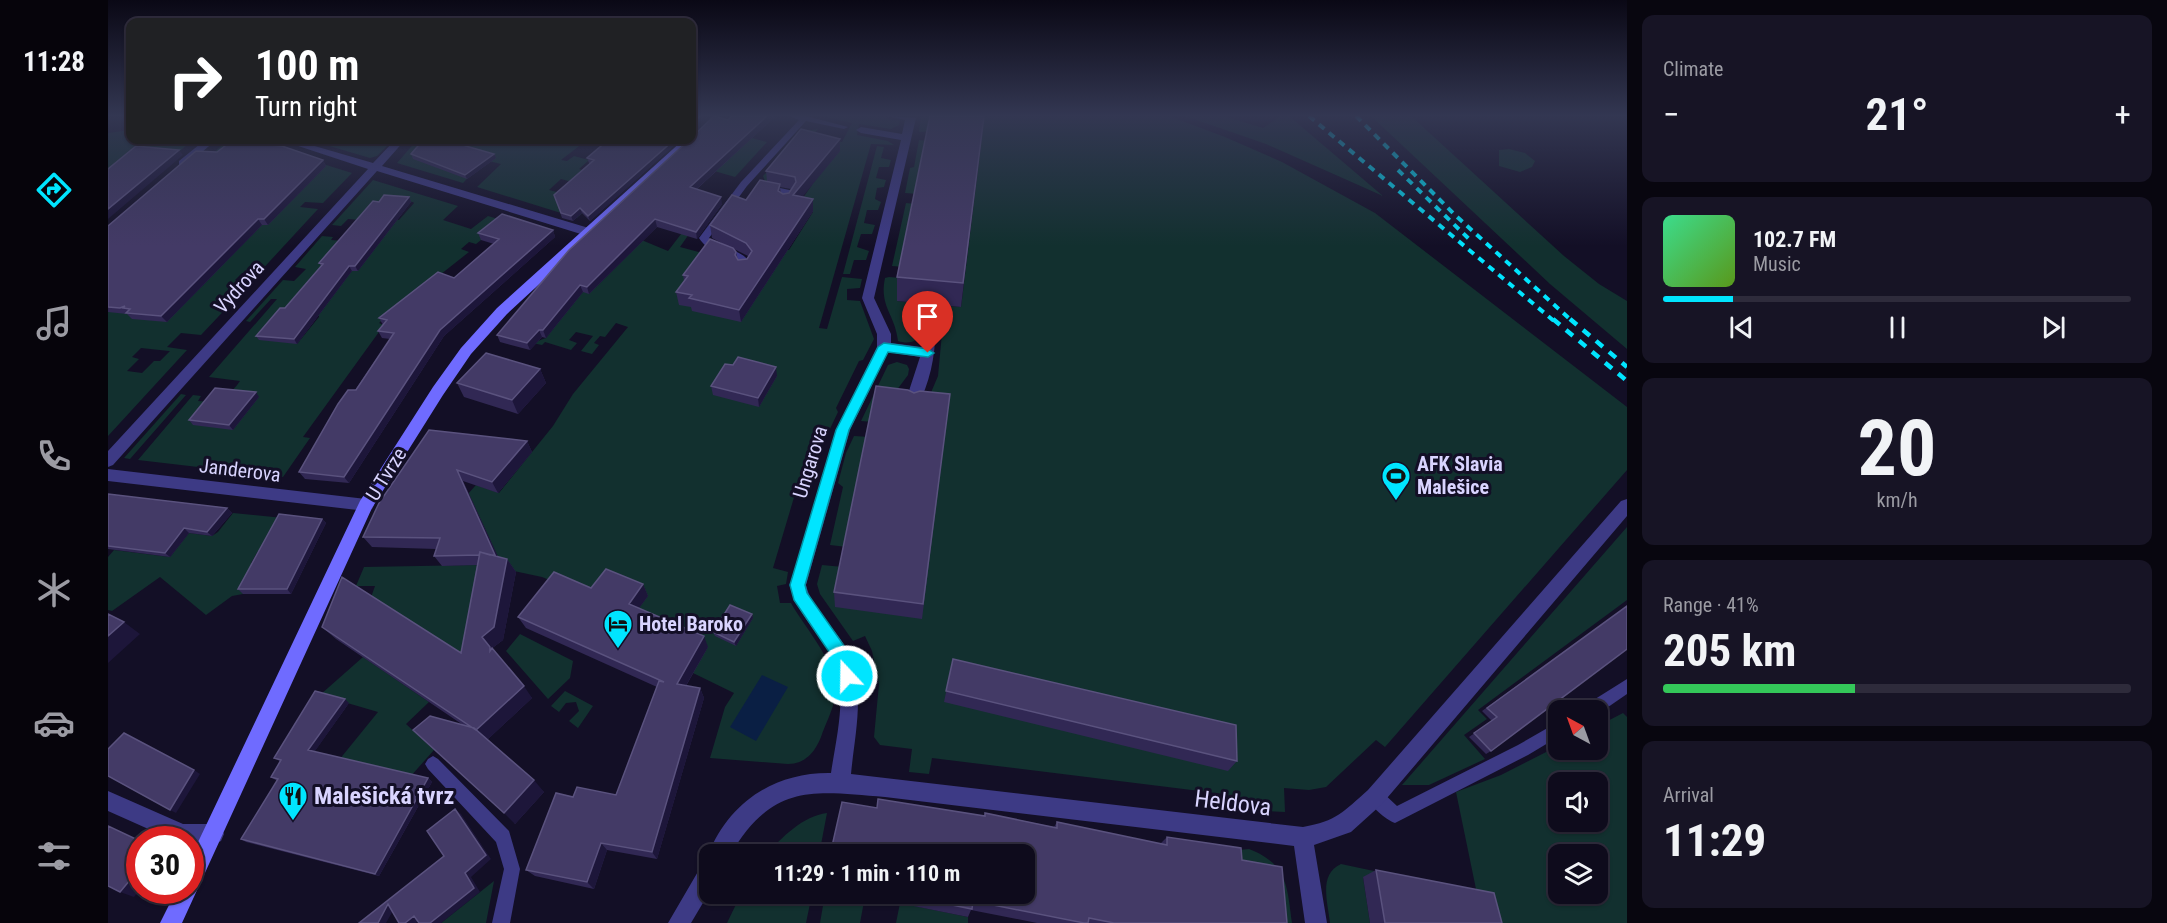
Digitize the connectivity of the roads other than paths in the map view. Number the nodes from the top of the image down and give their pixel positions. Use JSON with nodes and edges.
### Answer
{"nodes":[{"id":1,"x":188,"y":159,"type":"edge"},
{"id":2,"x":348,"y":159,"type":"edge"},
{"id":3,"x":382,"y":159,"type":"edge"},
{"id":4,"x":668,"y":159,"type":"edge"},
{"id":5,"x":767,"y":159,"type":"edge"},
{"id":6,"x":901,"y":159,"type":"edge"},
{"id":7,"x":374,"y":167,"type":"junction"},
{"id":8,"x":174,"y":171,"type":"edge"},
{"id":9,"x":744,"y":184,"type":"junction"},
{"id":10,"x":797,"y":184,"type":"edge"},
{"id":11,"x":791,"y":193,"type":"junction"},
{"id":12,"x":785,"y":202,"type":"edge"},
{"id":13,"x":588,"y":232,"type":"junction"},
{"id":14,"x":744,"y":269,"type":"edge"},
{"id":15,"x":928,"y":309,"type":"edge"},
{"id":16,"x":884,"y":347,"type":"junction"},
{"id":17,"x":928,"y":353,"type":"junction"},
{"id":18,"x":912,"y":403,"type":"edge"},
{"id":19,"x":108,"y":461,"type":"edge"},
{"id":20,"x":108,"y":475,"type":"edge"},
{"id":21,"x":366,"y":505,"type":"junction"},
{"id":22,"x":1627,"y":505,"type":"edge"},
{"id":23,"x":1627,"y":686,"type":"edge"},
{"id":24,"x":1606,"y":700,"type":"edge"},
{"id":25,"x":1548,"y":735,"type":"edge"},
{"id":26,"x":433,"y":764,"type":"edge"},
{"id":27,"x":840,"y":784,"type":"junction"},
{"id":28,"x":1375,"y":797,"type":"junction"},
{"id":29,"x":108,"y":801,"type":"edge"},
{"id":30,"x":214,"y":834,"type":"junction"},
{"id":31,"x":1303,"y":837,"type":"junction"},
{"id":32,"x":726,"y":844,"type":"edge"},
{"id":33,"x":204,"y":854,"type":"edge"},
{"id":34,"x":699,"y":889,"type":"edge"},
{"id":35,"x":180,"y":904,"type":"edge"},
{"id":36,"x":171,"y":923,"type":"edge"},
{"id":37,"x":501,"y":923,"type":"edge"},
{"id":38,"x":679,"y":923,"type":"edge"},
{"id":39,"x":1316,"y":923,"type":"edge"}],
"edges":[{"from":1,"to":8,"type":"street"},
{"from":2,"to":7,"type":"street"},
{"from":3,"to":7,"type":"street","name":"Vydrova"},
{"from":4,"to":13,"type":"main road","name":"U Tvrze"},
{"from":5,"to":9,"type":"lane"},
{"from":6,"to":16,"type":"street"},
{"from":7,"to":13,"type":"street"},
{"from":7,"to":19,"type":"street","name":"Vydrova"},
{"from":9,"to":11,"type":"lane"},
{"from":9,"to":14,"type":"lane"},
{"from":10,"to":11,"type":"lane"},
{"from":11,"to":12,"type":"lane"},
{"from":13,"to":21,"type":"main road","name":"U Tvrze"},
{"from":15,"to":17,"type":"street"},
{"from":16,"to":17,"type":"street"},
{"from":16,"to":27,"type":"street","name":"Ungarova"},
{"from":17,"to":18,"type":"street"},
{"from":20,"to":21,"type":"street","name":"Janderova"},
{"from":21,"to":30,"type":"main road","name":"U Tvrze"},
{"from":22,"to":28,"type":"street","name":"Heldova"},
{"from":23,"to":24,"type":"lane"},
{"from":25,"to":28,"type":"lane"},
{"from":26,"to":37,"type":"lane"},
{"from":27,"to":31,"type":"street","name":"Heldova"},
{"from":27,"to":32,"type":"street","name":"Heldova"},
{"from":28,"to":31,"type":"street","name":"Heldova"},
{"from":29,"to":30,"type":"street"},
{"from":30,"to":33,"type":"main road","name":"U Tvrze"},
{"from":31,"to":39,"type":"street"},
{"from":34,"to":38,"type":"street"},
{"from":35,"to":36,"type":"main road"}]}
